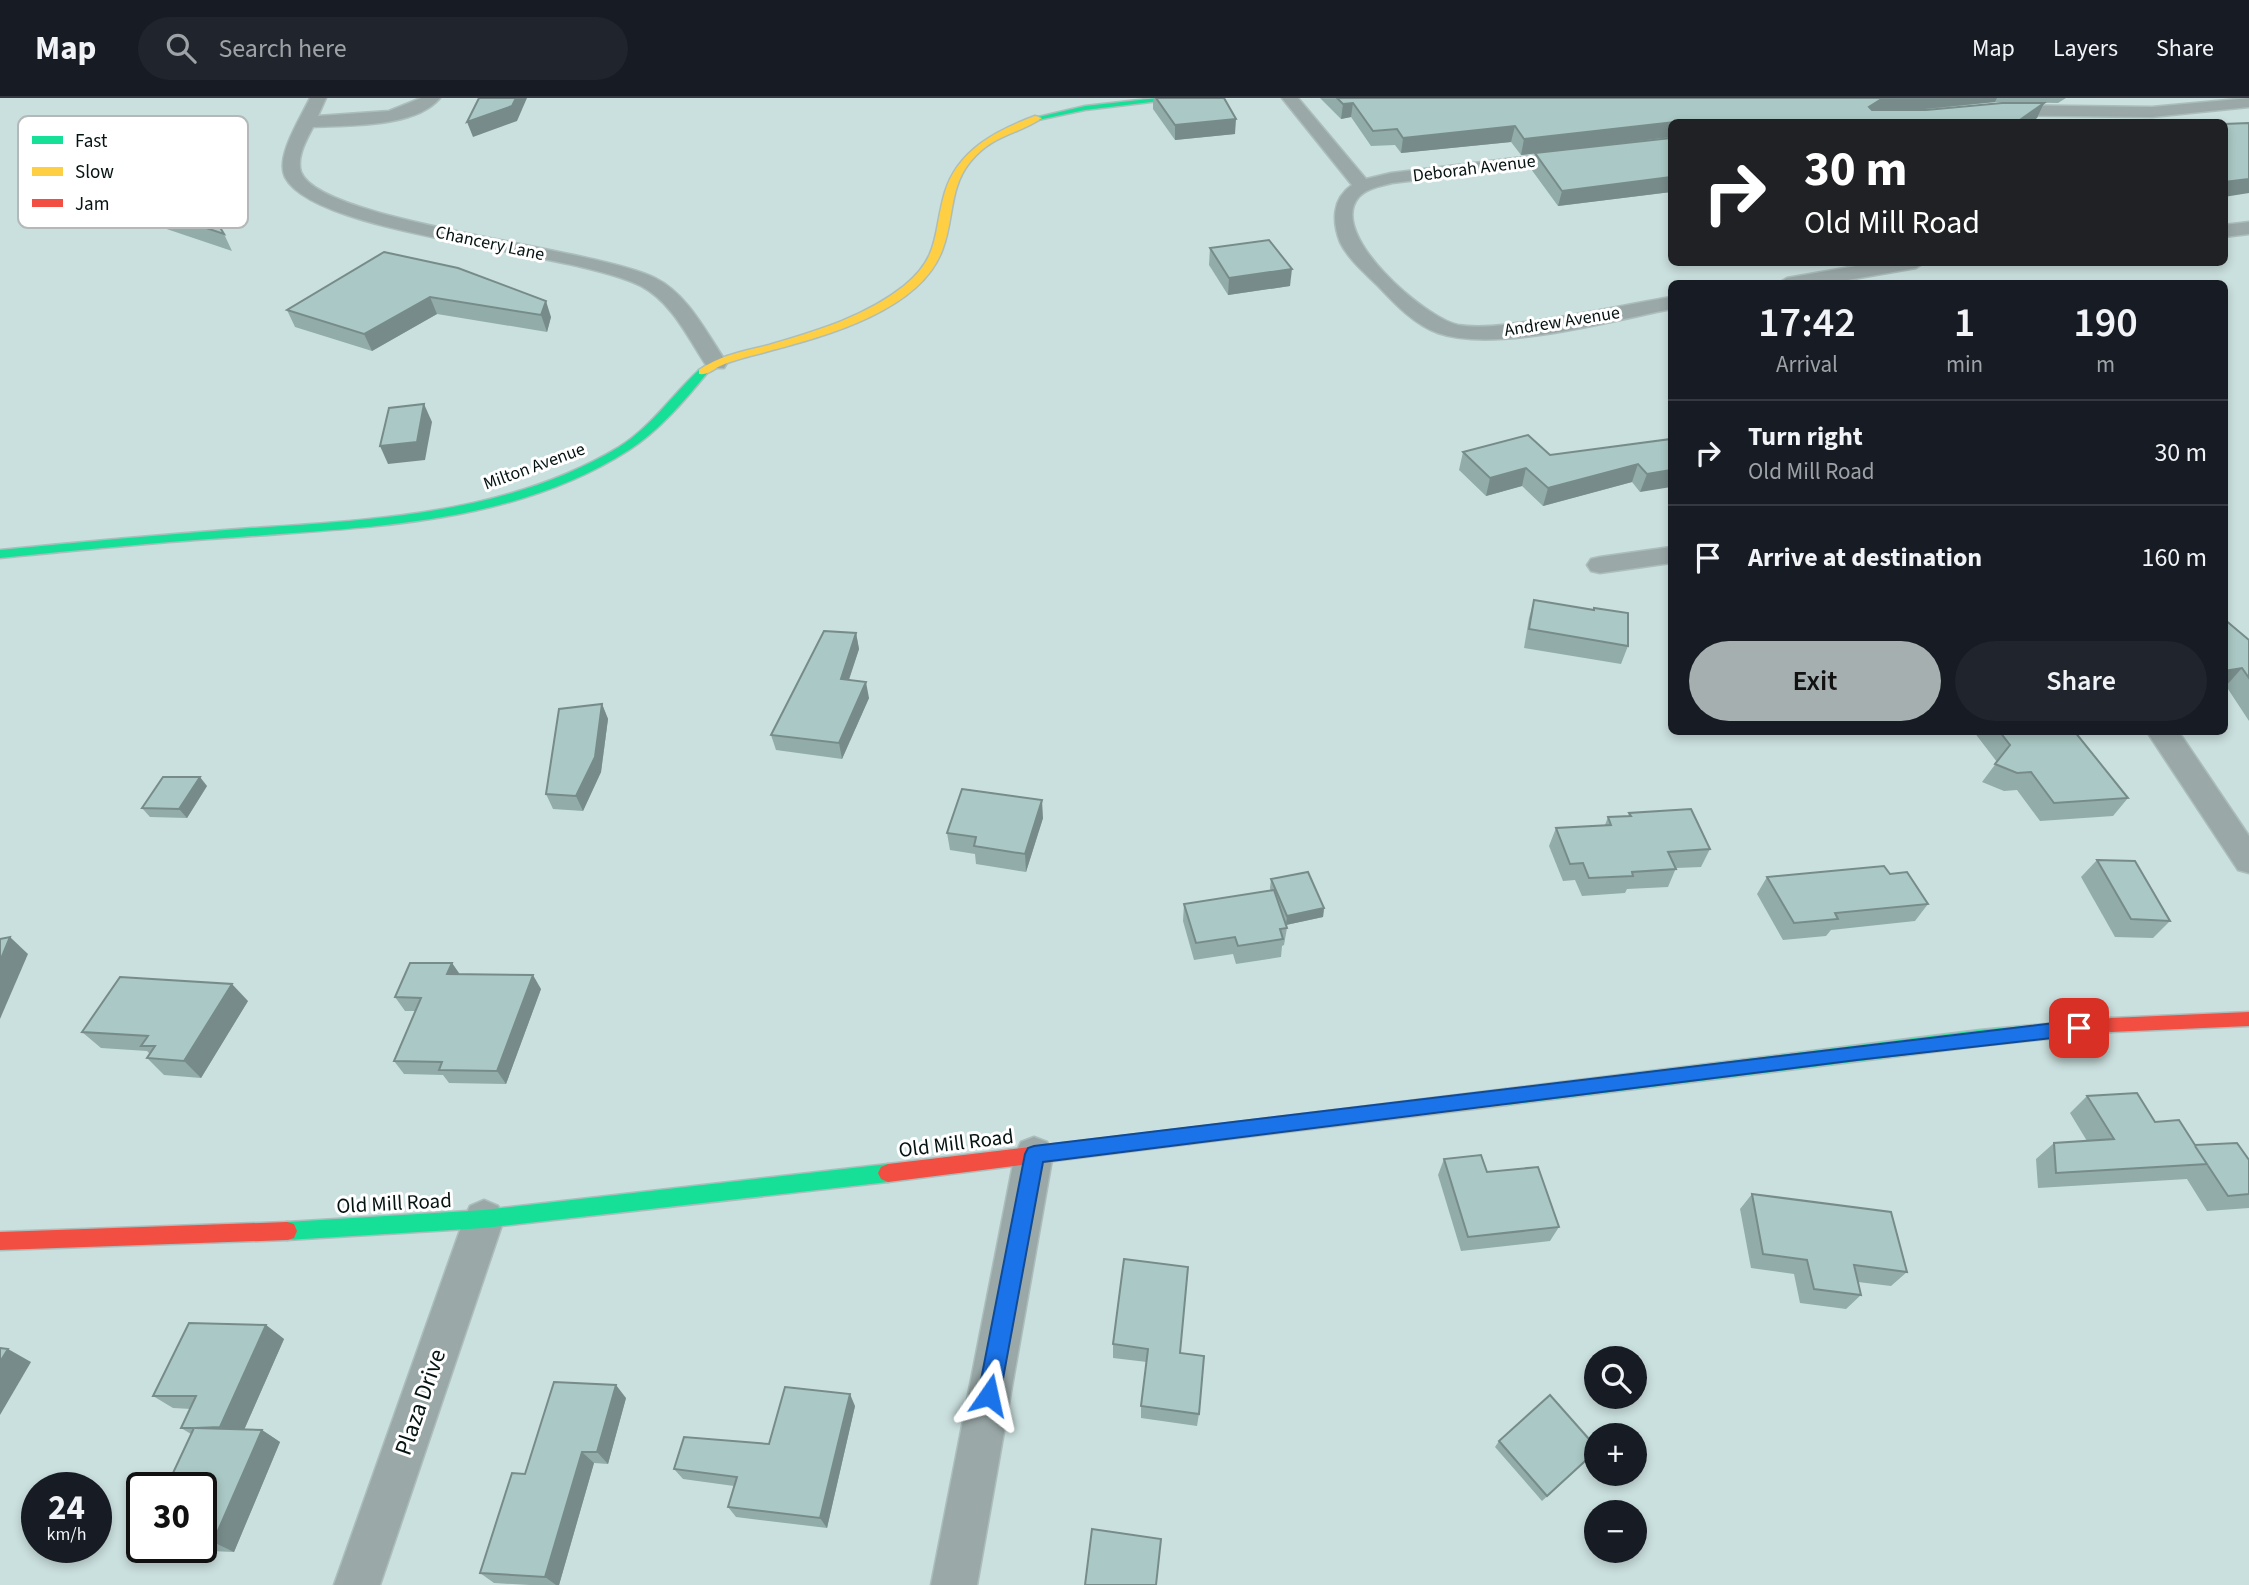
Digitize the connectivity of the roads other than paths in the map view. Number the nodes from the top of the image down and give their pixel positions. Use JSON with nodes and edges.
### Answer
{"nodes":[{"id":1,"x":318,"y":98,"type":"edge"},
{"id":2,"x":432,"y":98,"type":"edge"},
{"id":3,"x":1180,"y":98,"type":"edge"},
{"id":4,"x":1290,"y":98,"type":"edge"},
{"id":5,"x":2004,"y":98,"type":"edge"},
{"id":6,"x":1098,"y":102,"type":"edge"},
{"id":7,"x":2249,"y":102,"type":"edge"},
{"id":8,"x":1985,"y":110,"type":"edge"},
{"id":9,"x":2024,"y":110,"type":"junction"},
{"id":10,"x":307,"y":122,"type":"junction"},
{"id":11,"x":1592,"y":155,"type":"edge"},
{"id":12,"x":1362,"y":186,"type":"junction"},
{"id":13,"x":2249,"y":228,"type":"edge"},
{"id":14,"x":2228,"y":231,"type":"edge"},
{"id":15,"x":1893,"y":266,"type":"edge"},
{"id":16,"x":1810,"y":280,"type":"edge"},
{"id":17,"x":1668,"y":303,"type":"edge"},
{"id":18,"x":716,"y":363,"type":"junction"},
{"id":19,"x":0,"y":554,"type":"edge"},
{"id":20,"x":1668,"y":555,"type":"edge"},
{"id":21,"x":1600,"y":565,"type":"dead end"},
{"id":22,"x":2164,"y":735,"type":"edge"},
{"id":23,"x":2249,"y":861,"type":"edge"},
{"id":24,"x":2249,"y":1019,"type":"edge"},
{"id":25,"x":1034,"y":1154,"type":"junction"},
{"id":26,"x":484,"y":1219,"type":"junction"},
{"id":27,"x":0,"y":1241,"type":"edge"},
{"id":28,"x":357,"y":1585,"type":"edge"},
{"id":29,"x":954,"y":1585,"type":"edge"}],
"edges":[{"from":1,"to":10,"type":"street","name":"Chancery Lane"},
{"from":2,"to":10,"type":"street"},
{"from":3,"to":6,"type":"street","name":"Milton Avenue"},
{"from":4,"to":12,"type":"street"},
{"from":5,"to":9,"type":"street"},
{"from":6,"to":18,"type":"street","name":"Milton Avenue"},
{"from":7,"to":9,"type":"street"},
{"from":8,"to":9,"type":"street"},
{"from":10,"to":18,"type":"street","name":"Chancery Lane"},
{"from":11,"to":12,"type":"street","name":"Deborah Avenue"},
{"from":12,"to":17,"type":"street","name":"Andrew Avenue"},
{"from":13,"to":14,"type":"street"},
{"from":15,"to":16,"type":"street"},
{"from":18,"to":19,"type":"street","name":"Milton Avenue"},
{"from":20,"to":21,"type":"street"},
{"from":22,"to":23,"type":"street"},
{"from":24,"to":25,"type":"street","name":"Old Mill Road"},
{"from":25,"to":26,"type":"street","name":"Old Mill Road"},
{"from":25,"to":29,"type":"street"},
{"from":26,"to":27,"type":"street","name":"Old Mill Road"},
{"from":26,"to":28,"type":"street","name":"Plaza Drive"}]}
